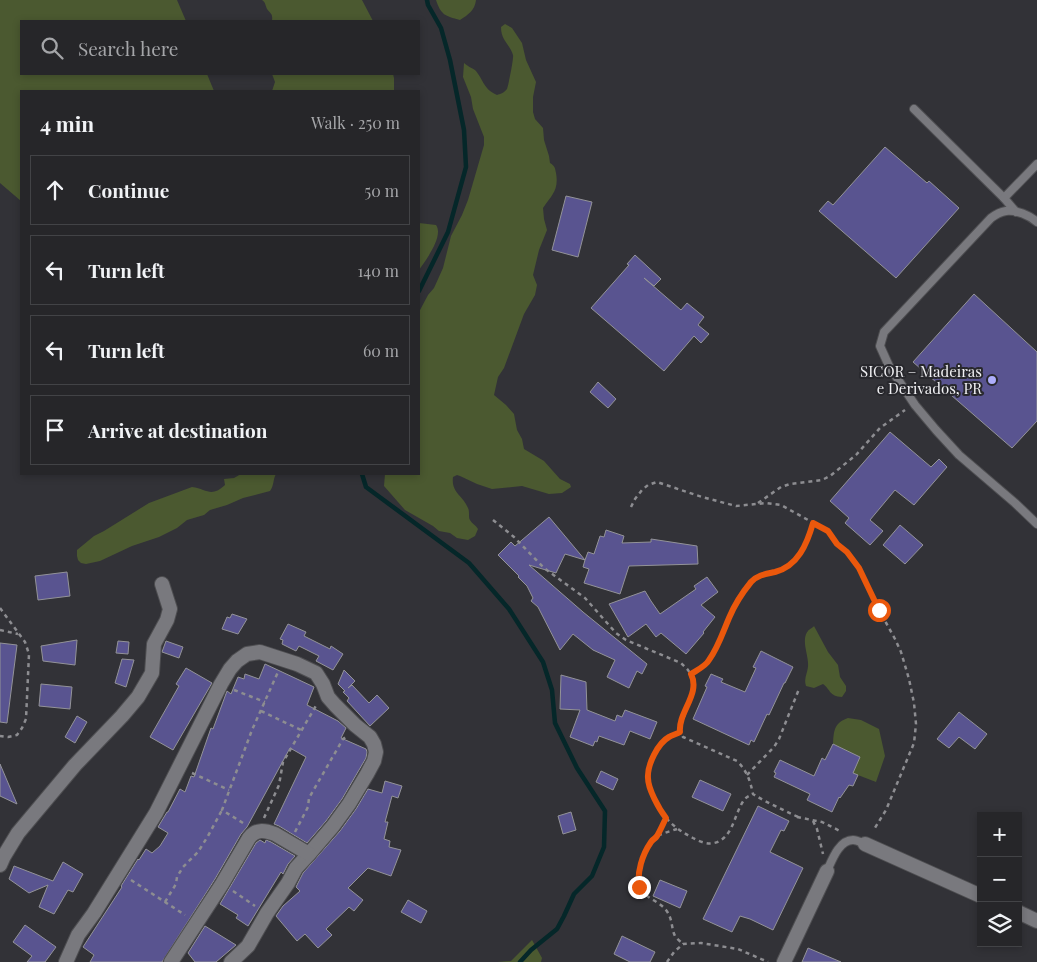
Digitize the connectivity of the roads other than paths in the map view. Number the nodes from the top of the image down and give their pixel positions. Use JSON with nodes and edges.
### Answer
{"nodes":[{"id":1,"x":914,"y":109,"type":"dead end"},
{"id":2,"x":1037,"y":164,"type":"edge"},
{"id":3,"x":1004,"y":198,"type":"junction"},
{"id":4,"x":1016,"y":212,"type":"junction"},
{"id":5,"x":1037,"y":222,"type":"edge"},
{"id":6,"x":1037,"y":524,"type":"edge"},
{"id":7,"x":162,"y":584,"type":"dead end"},
{"id":8,"x":865,"y":844,"type":"joint"},
{"id":9,"x":309,"y":854,"type":"junction"},
{"id":10,"x":0,"y":865,"type":"edge"},
{"id":11,"x":828,"y":871,"type":"joint"},
{"id":12,"x":977,"y":894,"type":"edge"},
{"id":13,"x":1022,"y":914,"type":"edge"},
{"id":14,"x":1037,"y":921,"type":"edge"},
{"id":15,"x":66,"y":962,"type":"edge"},
{"id":16,"x":171,"y":962,"type":"edge"},
{"id":17,"x":230,"y":962,"type":"edge"},
{"id":18,"x":784,"y":962,"type":"edge"}],
"edges":[{"from":1,"to":3,"type":"lane"},
{"from":2,"to":3,"type":"lane"},
{"from":3,"to":4,"type":"lane"},
{"from":4,"to":5,"type":"lane"},
{"from":4,"to":6,"type":"lane"},
{"from":7,"to":10,"type":"street"},
{"from":8,"to":11,"type":"lane"},
{"from":8,"to":12,"type":"street"},
{"from":9,"to":15,"type":"street"},
{"from":9,"to":16,"type":"street"},
{"from":9,"to":17,"type":"street"},
{"from":11,"to":18,"type":"street"},
{"from":13,"to":14,"type":"street"}]}
